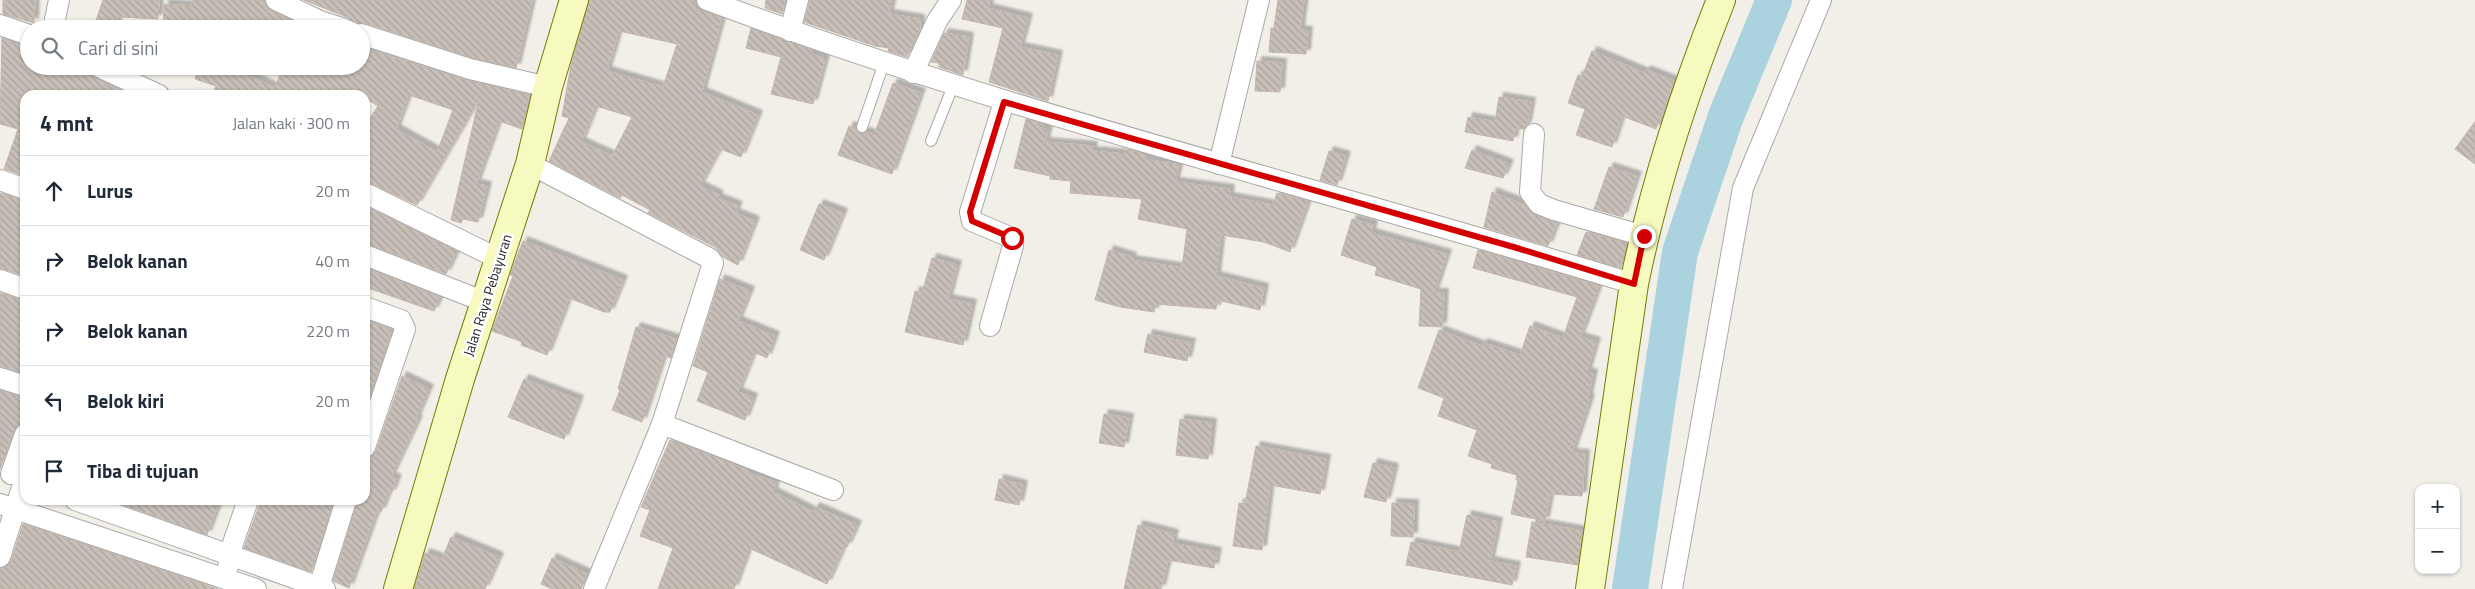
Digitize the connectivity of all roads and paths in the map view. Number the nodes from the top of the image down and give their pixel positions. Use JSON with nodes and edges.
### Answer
{"nodes":[{"id":1,"x":59,"y":0,"type":"edge"},
{"id":2,"x":276,"y":0,"type":"edge"},
{"id":3,"x":574,"y":0,"type":"edge"},
{"id":4,"x":707,"y":0,"type":"edge"},
{"id":5,"x":798,"y":0,"type":"edge"},
{"id":6,"x":951,"y":0,"type":"edge"},
{"id":7,"x":1259,"y":0,"type":"edge"},
{"id":8,"x":1722,"y":0,"type":"edge"},
{"id":9,"x":1821,"y":0,"type":"edge"},
{"id":10,"x":55,"y":20,"type":"edge"},
{"id":11,"x":318,"y":20,"type":"edge"},
{"id":12,"x":0,"y":25,"type":"edge"},
{"id":13,"x":790,"y":31,"type":"junction"},
{"id":14,"x":20,"y":32,"type":"edge"},
{"id":15,"x":370,"y":37,"type":"edge"},
{"id":16,"x":884,"y":63,"type":"junction"},
{"id":17,"x":913,"y":73,"type":"junction"},
{"id":18,"x":117,"y":75,"type":"edge"},
{"id":19,"x":953,"y":86,"type":"junction"},
{"id":20,"x":548,"y":87,"type":"junction"},
{"id":21,"x":149,"y":90,"type":"edge"},
{"id":22,"x":1004,"y":102,"type":"junction"},
{"id":23,"x":862,"y":127,"type":"dead end"},
{"id":24,"x":1534,"y":134,"type":"dead end"},
{"id":25,"x":931,"y":141,"type":"dead end"},
{"id":26,"x":530,"y":164,"type":"junction"},
{"id":27,"x":1219,"y":164,"type":"junction"},
{"id":28,"x":0,"y":180,"type":"edge"},
{"id":29,"x":20,"y":187,"type":"edge"},
{"id":30,"x":370,"y":195,"type":"edge"},
{"id":31,"x":1644,"y":236,"type":"junction"},
{"id":32,"x":370,"y":257,"type":"edge"},
{"id":33,"x":499,"y":259,"type":"junction"},
{"id":34,"x":0,"y":280,"type":"edge"},
{"id":35,"x":1634,"y":284,"type":"junction"},
{"id":36,"x":20,"y":287,"type":"edge"},
{"id":37,"x":484,"y":302,"type":"junction"},
{"id":38,"x":370,"y":309,"type":"edge"},
{"id":39,"x":990,"y":326,"type":"dead end"},
{"id":40,"x":0,"y":378,"type":"edge"},
{"id":41,"x":20,"y":384,"type":"edge"},
{"id":42,"x":662,"y":424,"type":"junction"},
{"id":43,"x":370,"y":432,"type":"edge"},
{"id":44,"x":20,"y":456,"type":"edge"},
{"id":45,"x":15,"y":477,"type":"edge"},
{"id":46,"x":833,"y":490,"type":"dead end"},
{"id":47,"x":90,"y":505,"type":"edge"},
{"id":48,"x":246,"y":505,"type":"edge"},
{"id":49,"x":345,"y":505,"type":"edge"},
{"id":50,"x":8,"y":507,"type":"edge"},
{"id":51,"x":231,"y":556,"type":"junction"},
{"id":52,"x":0,"y":558,"type":"edge"},
{"id":53,"x":225,"y":579,"type":"junction"},
{"id":54,"x":322,"y":588,"type":"edge"},
{"id":55,"x":256,"y":589,"type":"edge"},
{"id":56,"x":398,"y":589,"type":"edge"},
{"id":57,"x":594,"y":589,"type":"edge"},
{"id":58,"x":1590,"y":589,"type":"edge"},
{"id":59,"x":1672,"y":589,"type":"edge"}],
"edges":[{"from":1,"to":10,"type":"street"},
{"from":2,"to":11,"type":"street"},
{"from":3,"to":20,"type":"main road","name":"Jalan Raya Pebayuran"},
{"from":4,"to":13,"type":"street"},
{"from":5,"to":13,"type":"street"},
{"from":6,"to":17,"type":"street"},
{"from":7,"to":27,"type":"street"},
{"from":8,"to":31,"type":"main road"},
{"from":9,"to":59,"type":"street"},
{"from":12,"to":14,"type":"street"},
{"from":13,"to":16,"type":"street"},
{"from":15,"to":20,"type":"street"},
{"from":16,"to":17,"type":"street"},
{"from":16,"to":23,"type":"lane"},
{"from":17,"to":19,"type":"street"},
{"from":18,"to":21,"type":"street"},
{"from":19,"to":22,"type":"street"},
{"from":19,"to":25,"type":"lane"},
{"from":20,"to":26,"type":"main road","name":"Jalan Raya Pebayuran"},
{"from":22,"to":27,"type":"street"},
{"from":22,"to":39,"type":"street"},
{"from":24,"to":31,"type":"street"},
{"from":26,"to":33,"type":"main road","name":"Jalan Raya Pebayuran"},
{"from":26,"to":42,"type":"street"},
{"from":27,"to":35,"type":"street"},
{"from":28,"to":29,"type":"street"},
{"from":30,"to":33,"type":"street"},
{"from":31,"to":35,"type":"main road"},
{"from":32,"to":37,"type":"street"},
{"from":33,"to":37,"type":"main road","name":"Jalan Raya Pebayuran"},
{"from":34,"to":36,"type":"street"},
{"from":35,"to":58,"type":"main road"},
{"from":37,"to":56,"type":"main road","name":"Jalan Raya Pebayuran"},
{"from":38,"to":43,"type":"street"},
{"from":40,"to":41,"type":"street"},
{"from":42,"to":46,"type":"street"},
{"from":42,"to":57,"type":"street"},
{"from":44,"to":45,"type":"street"},
{"from":45,"to":50,"type":"street"},
{"from":47,"to":51,"type":"street"},
{"from":48,"to":51,"type":"street"},
{"from":49,"to":54,"type":"street"},
{"from":50,"to":52,"type":"street"},
{"from":50,"to":53,"type":"street"},
{"from":51,"to":53,"type":"street"},
{"from":51,"to":54,"type":"street"},
{"from":53,"to":55,"type":"street"}]}
